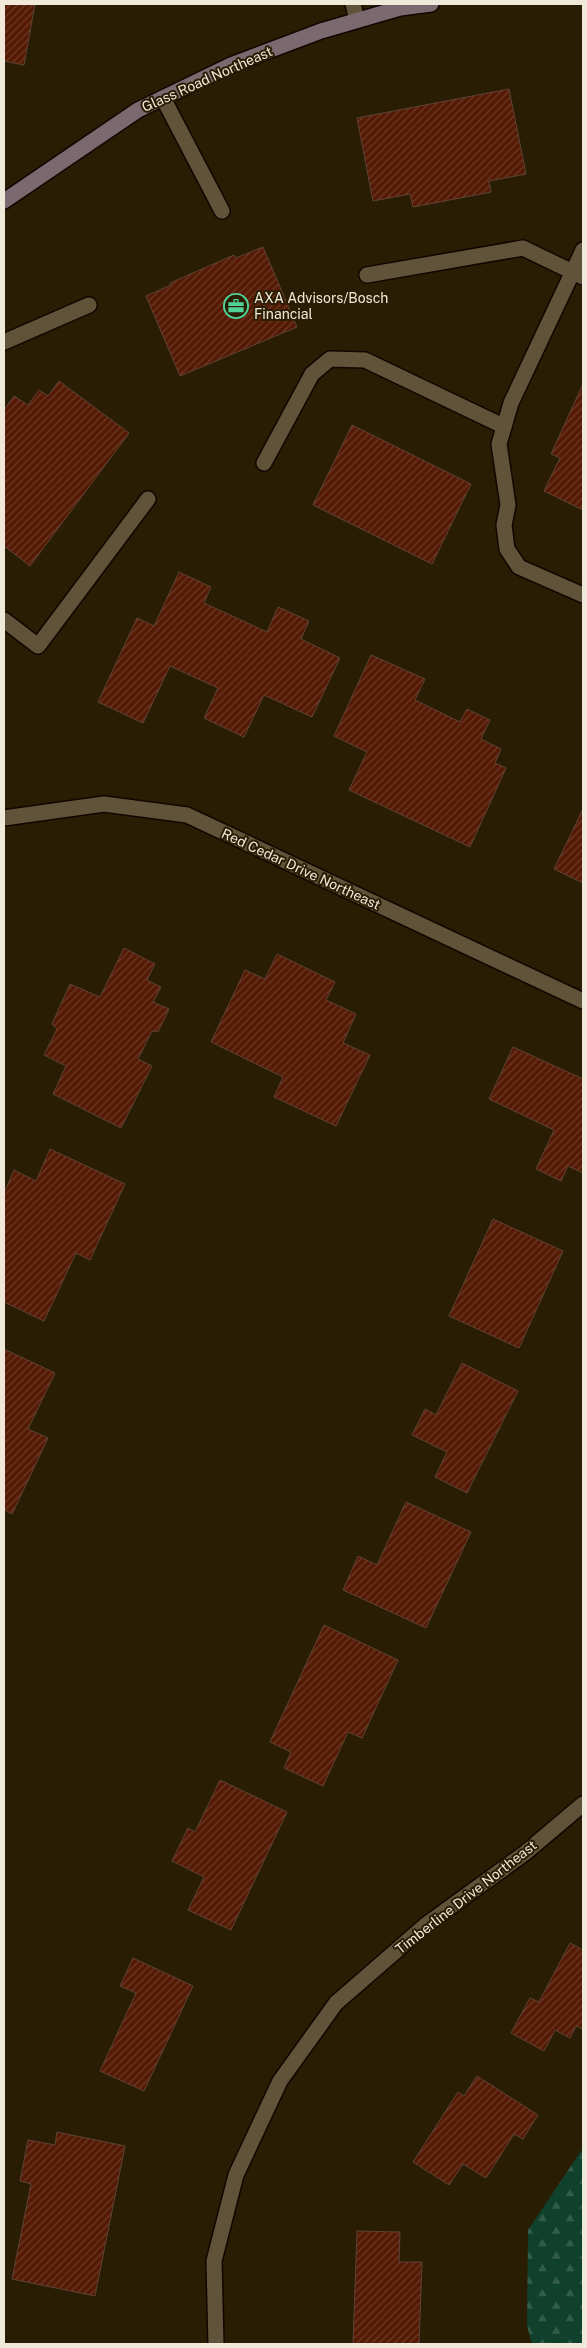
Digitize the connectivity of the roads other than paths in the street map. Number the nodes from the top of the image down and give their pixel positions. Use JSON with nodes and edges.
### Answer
{"nodes":[{"id":1,"x":353,"y":4,"type":"edge"},
{"id":2,"x":431,"y":4,"type":"edge"},
{"id":3,"x":357,"y":20,"type":"junction"},
{"id":4,"x":163,"y":98,"type":"junction"},
{"id":5,"x":4,"y":201,"type":"edge"},
{"id":6,"x":222,"y":211,"type":"dead end"},
{"id":7,"x":583,"y":250,"type":"edge"},
{"id":8,"x":578,"y":274,"type":"edge"},
{"id":9,"x":367,"y":275,"type":"dead end"},
{"id":10,"x":89,"y":305,"type":"dead end"},
{"id":11,"x":4,"y":342,"type":"edge"},
{"id":12,"x":503,"y":426,"type":"junction"},
{"id":13,"x":264,"y":463,"type":"dead end"},
{"id":14,"x":148,"y":499,"type":"dead end"},
{"id":15,"x":583,"y":595,"type":"edge"},
{"id":16,"x":4,"y":620,"type":"edge"},
{"id":17,"x":4,"y":818,"type":"edge"},
{"id":18,"x":583,"y":1001,"type":"edge"},
{"id":19,"x":583,"y":1804,"type":"edge"},
{"id":20,"x":216,"y":2344,"type":"edge"}],
"edges":[{"from":1,"to":3,"type":"street"},
{"from":2,"to":3,"type":"street","name":"Glass Road Northeast"},
{"from":3,"to":4,"type":"street","name":"Glass Road Northeast"},
{"from":4,"to":5,"type":"street","name":"Glass Road Northeast"},
{"from":4,"to":6,"type":"street"},
{"from":7,"to":8,"type":"street"},
{"from":8,"to":9,"type":"street"},
{"from":8,"to":12,"type":"street"},
{"from":10,"to":11,"type":"street"},
{"from":12,"to":13,"type":"street"},
{"from":12,"to":15,"type":"street"},
{"from":14,"to":16,"type":"street"},
{"from":17,"to":18,"type":"street","name":"Red Cedar Drive Northeast"},
{"from":19,"to":20,"type":"street","name":"Timberline Drive Northeast"}]}
